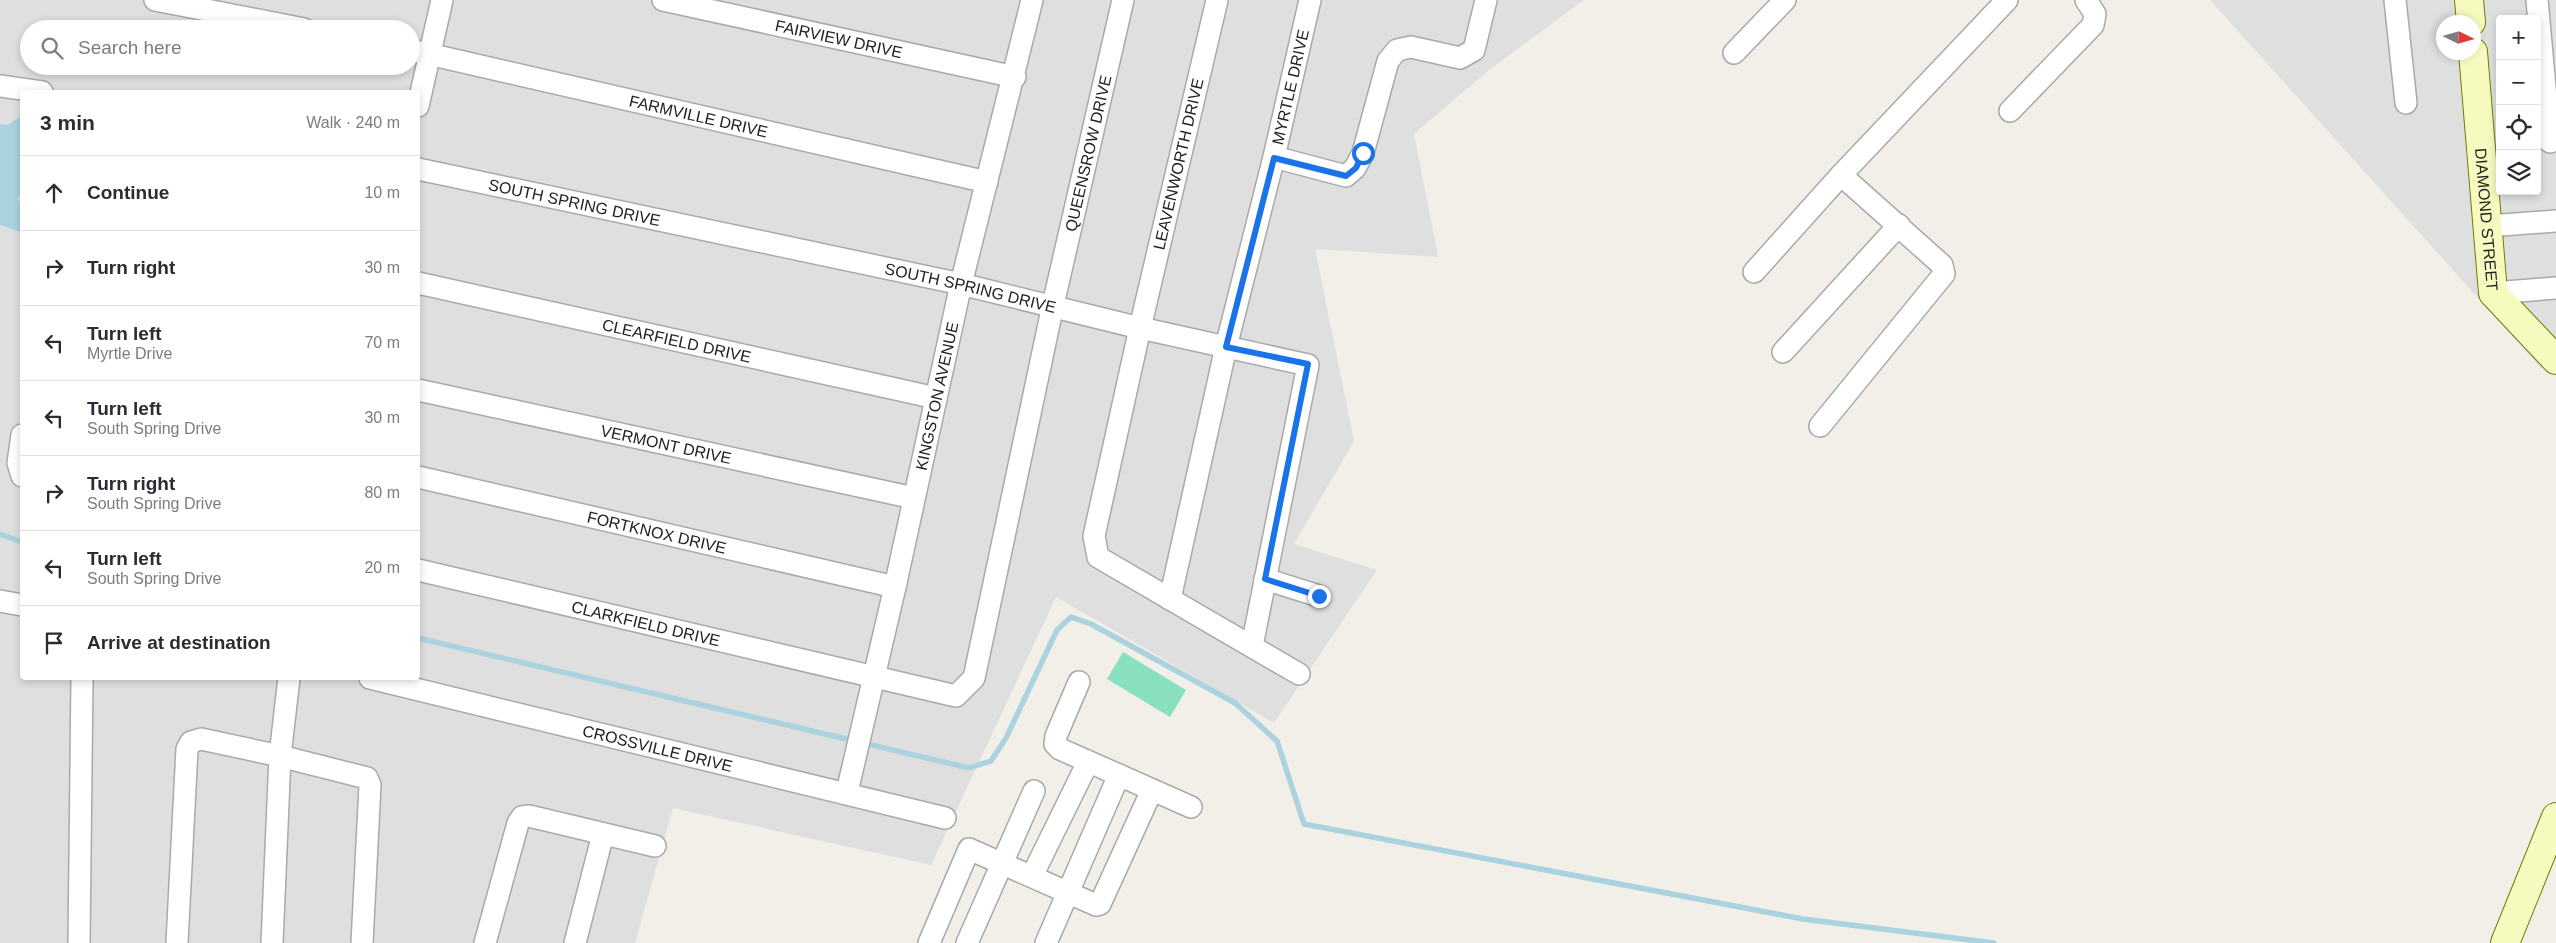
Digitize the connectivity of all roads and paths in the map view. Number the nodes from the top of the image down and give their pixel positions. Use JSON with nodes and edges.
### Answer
{"nodes":[{"id":1,"x":155,"y":0,"type":"edge"},
{"id":2,"x":442,"y":0,"type":"edge"},
{"id":3,"x":663,"y":0,"type":"edge"},
{"id":4,"x":1032,"y":0,"type":"edge"},
{"id":5,"x":1123,"y":0,"type":"edge"},
{"id":6,"x":1217,"y":0,"type":"edge"},
{"id":7,"x":1310,"y":0,"type":"edge"},
{"id":8,"x":1486,"y":0,"type":"edge"},
{"id":9,"x":1785,"y":0,"type":"edge"},
{"id":10,"x":2007,"y":0,"type":"edge"},
{"id":11,"x":2086,"y":0,"type":"edge"},
{"id":12,"x":2395,"y":0,"type":"edge"},
{"id":13,"x":2469,"y":0,"type":"edge"},
{"id":14,"x":2536,"y":0,"type":"edge"},
{"id":15,"x":2470,"y":15,"type":"edge"},
{"id":16,"x":258,"y":20,"type":"edge"},
{"id":17,"x":421,"y":51,"type":"edge"},
{"id":18,"x":1734,"y":53,"type":"dead end"},
{"id":19,"x":2474,"y":60,"type":"edge"},
{"id":20,"x":420,"y":69,"type":"edge"},
{"id":21,"x":420,"y":75,"type":"edge"},
{"id":22,"x":1014,"y":77,"type":"junction"},
{"id":23,"x":0,"y":86,"type":"edge"},
{"id":24,"x":28,"y":90,"type":"edge"},
{"id":25,"x":419,"y":90,"type":"edge"},
{"id":26,"x":2406,"y":103,"type":"dead end"},
{"id":27,"x":2010,"y":110,"type":"dead end"},
{"id":28,"x":2550,"y":142,"type":"dead end"},
{"id":29,"x":1274,"y":158,"type":"junction"},
{"id":30,"x":420,"y":169,"type":"edge"},
{"id":31,"x":1841,"y":176,"type":"junction"},
{"id":32,"x":987,"y":182,"type":"junction"},
{"id":33,"x":2556,"y":221,"type":"edge"},
{"id":34,"x":1899,"y":225,"type":"junction"},
{"id":35,"x":2488,"y":226,"type":"junction"},
{"id":36,"x":1754,"y":272,"type":"dead end"},
{"id":37,"x":420,"y":283,"type":"edge"},
{"id":38,"x":961,"y":284,"type":"junction"},
{"id":39,"x":2556,"y":288,"type":"edge"},
{"id":40,"x":2492,"y":293,"type":"junction"},
{"id":41,"x":1053,"y":306,"type":"junction"},
{"id":42,"x":1140,"y":328,"type":"junction"},
{"id":43,"x":1226,"y":347,"type":"junction"},
{"id":44,"x":1783,"y":352,"type":"dead end"},
{"id":45,"x":2556,"y":360,"type":"edge"},
{"id":46,"x":420,"y":390,"type":"edge"},
{"id":47,"x":936,"y":398,"type":"junction"},
{"id":48,"x":1820,"y":426,"type":"dead end"},
{"id":49,"x":20,"y":448,"type":"edge"},
{"id":50,"x":20,"y":470,"type":"edge"},
{"id":51,"x":420,"y":477,"type":"edge"},
{"id":52,"x":914,"y":498,"type":"junction"},
{"id":53,"x":420,"y":570,"type":"edge"},
{"id":54,"x":1265,"y":579,"type":"junction"},
{"id":55,"x":895,"y":587,"type":"junction"},
{"id":56,"x":1319,"y":596,"type":"dead end"},
{"id":57,"x":1170,"y":599,"type":"junction"},
{"id":58,"x":0,"y":601,"type":"edge"},
{"id":59,"x":20,"y":605,"type":"edge"},
{"id":60,"x":1252,"y":646,"type":"junction"},
{"id":61,"x":1299,"y":674,"type":"dead end"},
{"id":62,"x":874,"y":677,"type":"junction"},
{"id":63,"x":82,"y":680,"type":"edge"},
{"id":64,"x":289,"y":680,"type":"edge"},
{"id":65,"x":378,"y":680,"type":"edge"},
{"id":66,"x":1079,"y":682,"type":"dead end"},
{"id":67,"x":280,"y":756,"type":"junction"},
{"id":68,"x":1088,"y":762,"type":"junction"},
{"id":69,"x":1119,"y":775,"type":"junction"},
{"id":70,"x":1152,"y":790,"type":"junction"},
{"id":71,"x":1034,"y":791,"type":"dead end"},
{"id":72,"x":847,"y":792,"type":"junction"},
{"id":73,"x":1191,"y":807,"type":"dead end"},
{"id":74,"x":2556,"y":817,"type":"edge"},
{"id":75,"x":945,"y":818,"type":"dead end"},
{"id":76,"x":603,"y":834,"type":"junction"},
{"id":77,"x":655,"y":846,"type":"dead end"},
{"id":78,"x":1002,"y":863,"type":"junction"},
{"id":79,"x":1032,"y":876,"type":"junction"},
{"id":80,"x":1069,"y":893,"type":"junction"},
{"id":81,"x":79,"y":943,"type":"edge"},
{"id":82,"x":177,"y":943,"type":"edge"},
{"id":83,"x":272,"y":943,"type":"edge"},
{"id":84,"x":362,"y":943,"type":"edge"},
{"id":85,"x":485,"y":943,"type":"edge"},
{"id":86,"x":575,"y":943,"type":"edge"},
{"id":87,"x":929,"y":943,"type":"edge"},
{"id":88,"x":967,"y":943,"type":"edge"},
{"id":89,"x":1046,"y":943,"type":"edge"},
{"id":90,"x":2505,"y":943,"type":"edge"}],
"edges":[{"from":1,"to":16,"type":"street"},
{"from":2,"to":17,"type":"street"},
{"from":3,"to":22,"type":"street","name":"FAIRVIEW DRIVE"},
{"from":4,"to":22,"type":"street","name":"KINGSTON AVENUE"},
{"from":5,"to":41,"type":"street","name":"QUEENSROW DRIVE"},
{"from":6,"to":42,"type":"street","name":"LEAVENWORTH DRIVE"},
{"from":7,"to":29,"type":"street","name":"MYRTLE DRIVE"},
{"from":8,"to":29,"type":"street"},
{"from":9,"to":18,"type":"street"},
{"from":10,"to":31,"type":"street"},
{"from":11,"to":27,"type":"street"},
{"from":12,"to":26,"type":"street"},
{"from":13,"to":15,"type":"street"},
{"from":14,"to":28,"type":"street"},
{"from":17,"to":20,"type":"street"},
{"from":17,"to":32,"type":"street","name":"FARMVILLE DRIVE"},
{"from":19,"to":35,"type":"street","name":"DIAMOND STREET"},
{"from":21,"to":25,"type":"street"},
{"from":22,"to":32,"type":"street","name":"KINGSTON AVENUE"},
{"from":23,"to":24,"type":"street"},
{"from":29,"to":43,"type":"street","name":"MYRTLE DRIVE"},
{"from":30,"to":38,"type":"street","name":"SOUTH SPRING DRIVE"},
{"from":31,"to":34,"type":"street"},
{"from":31,"to":36,"type":"street"},
{"from":32,"to":38,"type":"street","name":"KINGSTON AVENUE"},
{"from":33,"to":35,"type":"street"},
{"from":34,"to":44,"type":"street"},
{"from":34,"to":48,"type":"street"},
{"from":35,"to":40,"type":"street","name":"DIAMOND STREET"},
{"from":37,"to":47,"type":"street","name":"CLEARFIELD DRIVE"},
{"from":38,"to":41,"type":"street","name":"SOUTH SPRING DRIVE"},
{"from":38,"to":47,"type":"street","name":"KINGSTON AVENUE"},
{"from":39,"to":40,"type":"street"},
{"from":40,"to":45,"type":"street","name":"DIAMOND STREET"},
{"from":41,"to":42,"type":"street","name":"SOUTH SPRING DRIVE"},
{"from":41,"to":62,"type":"street","name":"QUEENSROW DRIVE"},
{"from":42,"to":43,"type":"street","name":"SOUTH SPRING DRIVE"},
{"from":42,"to":57,"type":"street","name":"LEAVENWORTH DRIVE"},
{"from":43,"to":54,"type":"street","name":"SOUTH SPRING DRIVE"},
{"from":43,"to":57,"type":"street","name":"MYRTLE DRIVE"},
{"from":46,"to":52,"type":"street","name":"VERMONT DRIVE"},
{"from":47,"to":52,"type":"street","name":"KINGSTON AVENUE"},
{"from":49,"to":50,"type":"street"},
{"from":51,"to":55,"type":"street","name":"FORTKNOX DRIVE"},
{"from":52,"to":55,"type":"street","name":"KINGSTON AVENUE"},
{"from":53,"to":62,"type":"street","name":"CLARKFIELD DRIVE"},
{"from":54,"to":56,"type":"street"},
{"from":54,"to":60,"type":"street","name":"SOUTH SPRING DRIVE"},
{"from":55,"to":62,"type":"street","name":"KINGSTON AVENUE"},
{"from":57,"to":60,"type":"street","name":"LEAVENWORTH DRIVE"},
{"from":58,"to":59,"type":"street"},
{"from":60,"to":61,"type":"street","name":"LEAVENWORTH DRIVE"},
{"from":62,"to":72,"type":"street","name":"KINGSTON AVENUE"},
{"from":63,"to":81,"type":"street"},
{"from":64,"to":67,"type":"street"},
{"from":65,"to":72,"type":"street","name":"CROSSVILLE DRIVE"},
{"from":66,"to":68,"type":"street"},
{"from":67,"to":82,"type":"street"},
{"from":67,"to":83,"type":"street"},
{"from":67,"to":84,"type":"street"},
{"from":68,"to":69,"type":"street"},
{"from":68,"to":79,"type":"street"},
{"from":69,"to":70,"type":"street"},
{"from":69,"to":80,"type":"street"},
{"from":70,"to":73,"type":"street"},
{"from":70,"to":80,"type":"street"},
{"from":71,"to":78,"type":"street"},
{"from":72,"to":75,"type":"street","name":"CROSSVILLE DRIVE"},
{"from":74,"to":90,"type":"street"},
{"from":76,"to":77,"type":"street"},
{"from":76,"to":85,"type":"street"},
{"from":76,"to":86,"type":"street"},
{"from":78,"to":79,"type":"street"},
{"from":78,"to":87,"type":"street"},
{"from":78,"to":88,"type":"street"},
{"from":79,"to":80,"type":"street"},
{"from":80,"to":89,"type":"street"}]}
